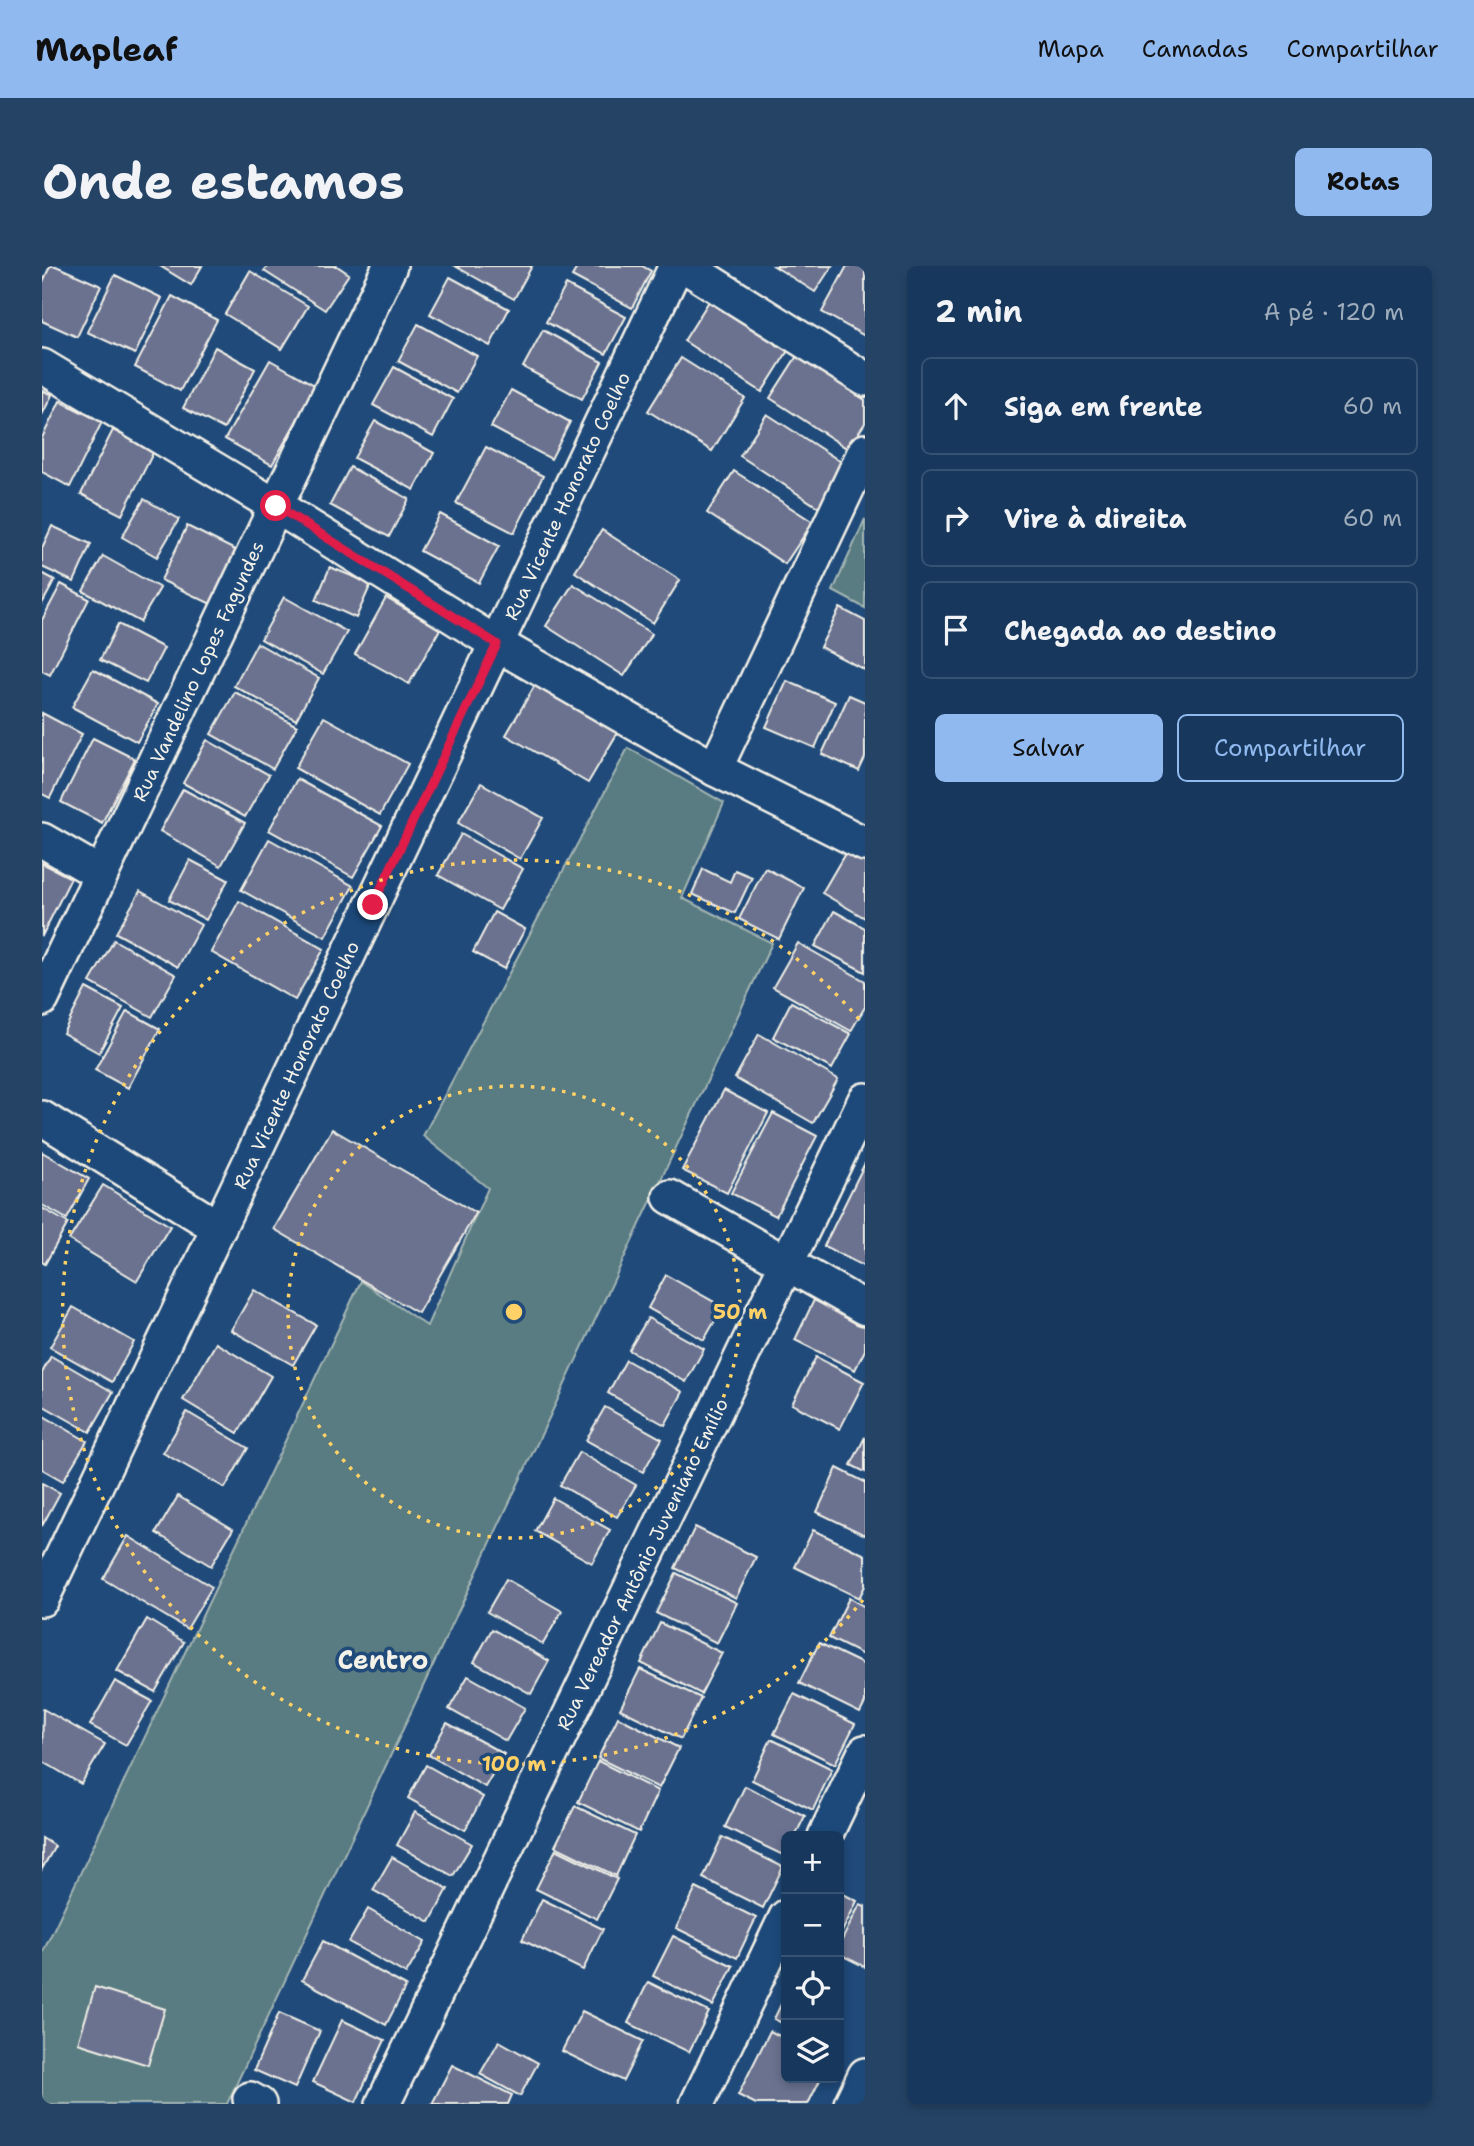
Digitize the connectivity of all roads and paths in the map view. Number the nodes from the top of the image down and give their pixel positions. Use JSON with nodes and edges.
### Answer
{"nodes":[{"id":1,"x":390,"y":266,"type":"edge"},
{"id":2,"x":676,"y":266,"type":"edge"},
{"id":3,"x":685,"y":266,"type":"edge"},
{"id":4,"x":42,"y":366,"type":"edge"},
{"id":5,"x":865,"y":379,"type":"edge"},
{"id":6,"x":865,"y":450,"type":"edge"},
{"id":7,"x":276,"y":506,"type":"junction"},
{"id":8,"x":497,"y":644,"type":"junction"},
{"id":9,"x":715,"y":769,"type":"junction"},
{"id":10,"x":42,"y":840,"type":"edge"},
{"id":11,"x":865,"y":844,"type":"edge"},
{"id":12,"x":101,"y":874,"type":"junction"},
{"id":13,"x":42,"y":999,"type":"edge"},
{"id":14,"x":865,"y":1100,"type":"edge"},
{"id":15,"x":42,"y":1118,"type":"edge"},
{"id":16,"x":670,"y":1197,"type":"dead end"},
{"id":17,"x":219,"y":1227,"type":"junction"},
{"id":18,"x":787,"y":1263,"type":"junction"},
{"id":19,"x":865,"y":1308,"type":"edge"},
{"id":20,"x":42,"y":1599,"type":"edge"},
{"id":21,"x":865,"y":1752,"type":"edge"},
{"id":22,"x":827,"y":1831,"type":"edge"},
{"id":23,"x":781,"y":1928,"type":"edge"},
{"id":24,"x":865,"y":2075,"type":"edge"},
{"id":25,"x":383,"y":2104,"type":"edge"},
{"id":26,"x":697,"y":2104,"type":"edge"},
{"id":27,"x":851,"y":2104,"type":"edge"}],
"edges":[{"from":1,"to":7,"type":"street","name":"Rua Vandelino Lopes Fagundes"},
{"from":2,"to":8,"type":"street","name":"Rua Vicente Honorato Coelho"},
{"from":3,"to":5,"type":"street"},
{"from":4,"to":7,"type":"street"},
{"from":6,"to":9,"type":"street"},
{"from":7,"to":8,"type":"street"},
{"from":7,"to":12,"type":"street","name":"Rua Vandelino Lopes Fagundes"},
{"from":8,"to":9,"type":"street"},
{"from":8,"to":17,"type":"street","name":"Rua Vicente Honorato Coelho"},
{"from":9,"to":11,"type":"street"},
{"from":10,"to":12,"type":"street"},
{"from":12,"to":13,"type":"street","name":"Rua Vandelino Lopes Fagundes"},
{"from":14,"to":18,"type":"street","name":"Rua Vereador Antônio Juveniano Emílio"},
{"from":15,"to":17,"type":"street"},
{"from":16,"to":18,"type":"street"},
{"from":17,"to":20,"type":"street","name":"Rua Vicente Honorato Coelho"},
{"from":18,"to":19,"type":"street"},
{"from":18,"to":25,"type":"street","name":"Rua Vereador Antônio Juveniano Emílio"},
{"from":21,"to":22,"type":"street"},
{"from":23,"to":26,"type":"street"},
{"from":24,"to":27,"type":"street"}]}
